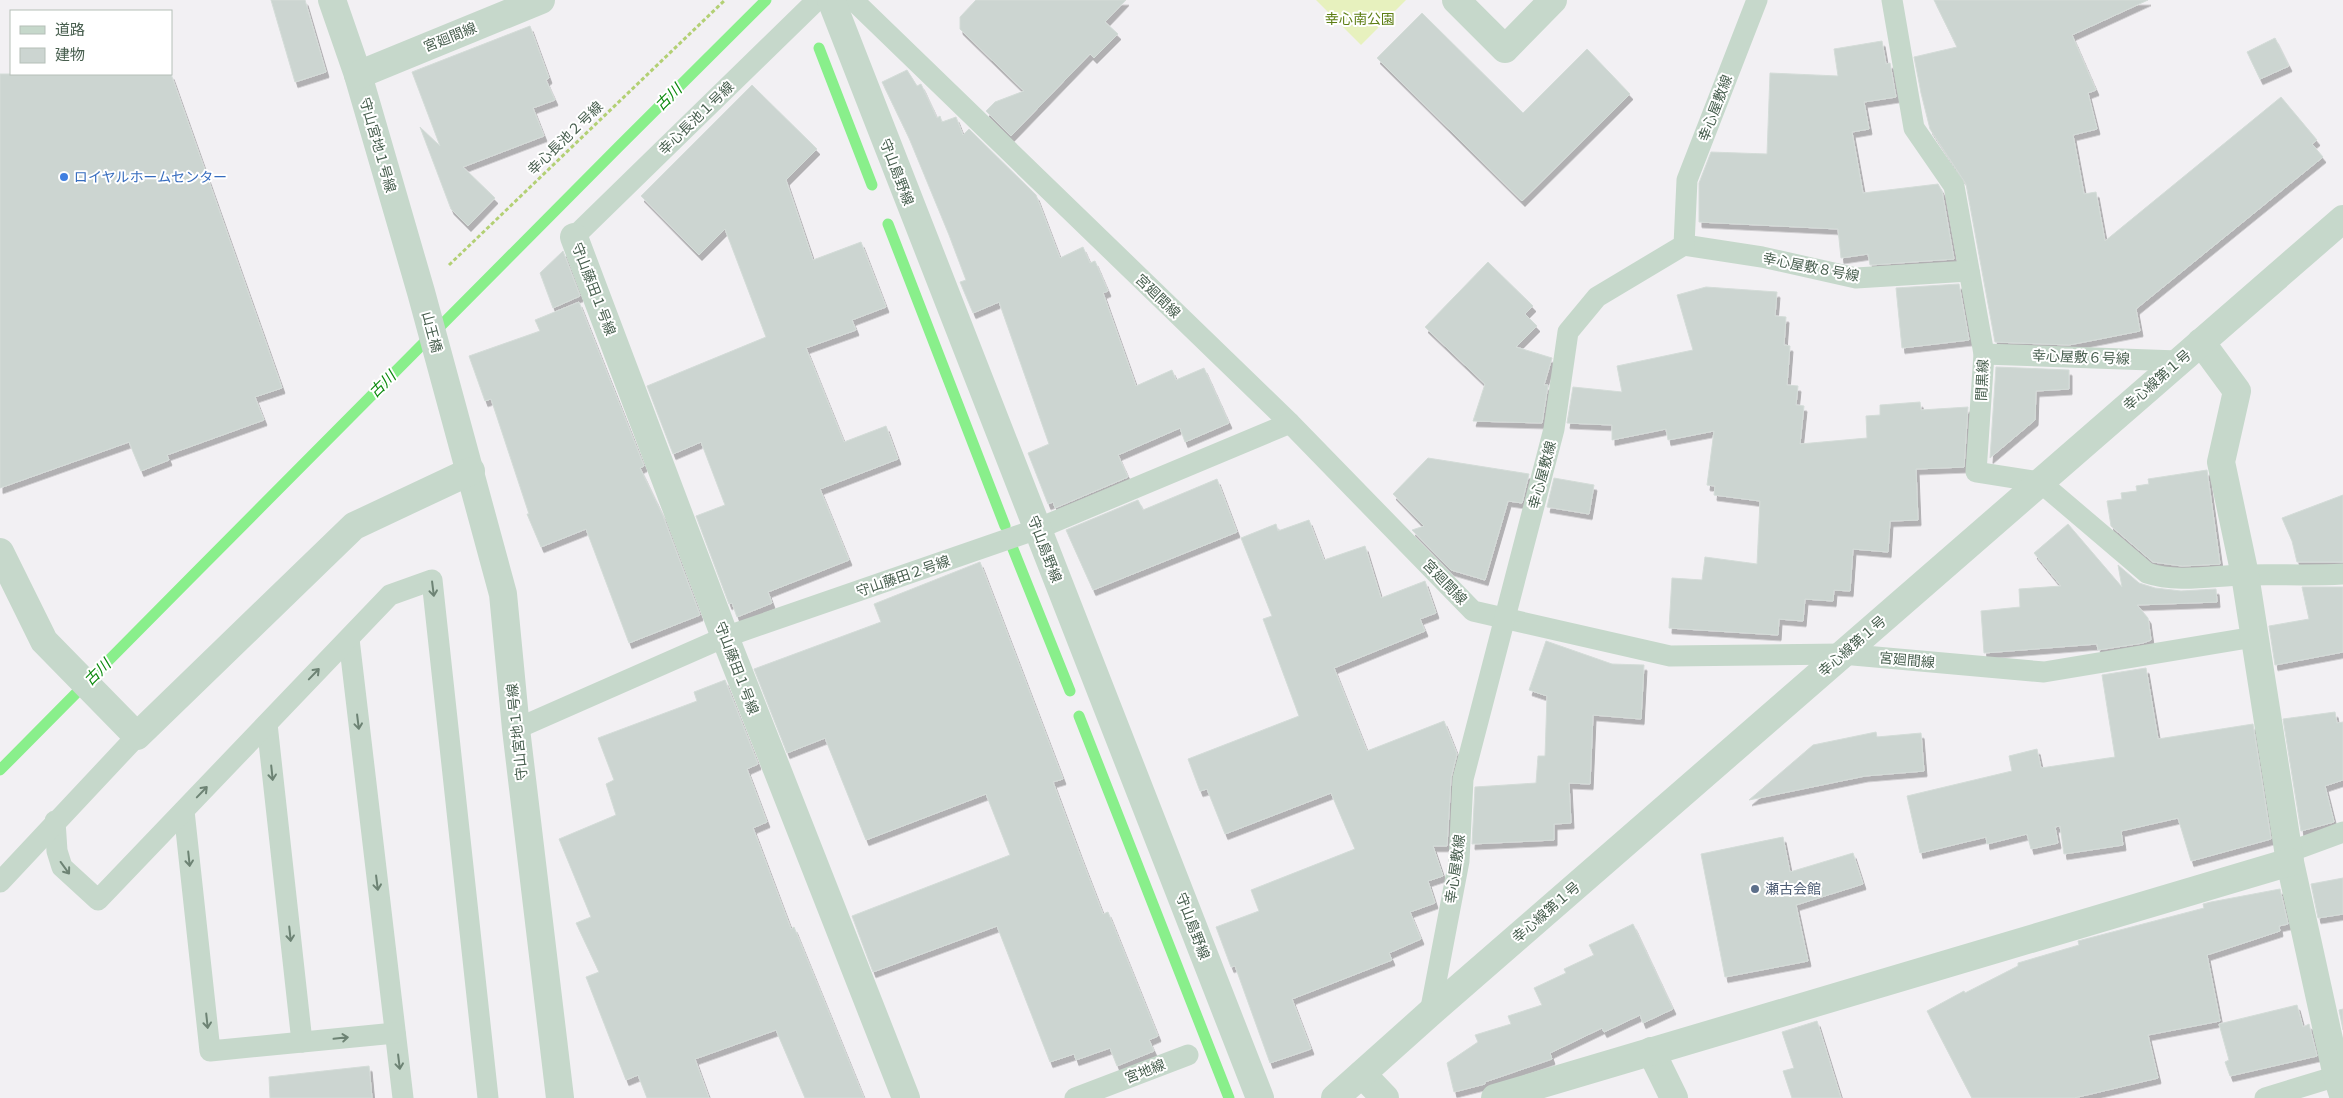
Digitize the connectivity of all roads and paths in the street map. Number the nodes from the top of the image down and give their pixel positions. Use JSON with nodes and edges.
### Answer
{"nodes":[{"id":1,"x":332,"y":0,"type":"edge"},
{"id":2,"x":541,"y":0,"type":"edge"},
{"id":3,"x":725,"y":0,"type":"edge"},
{"id":4,"x":817,"y":0,"type":"edge"},
{"id":5,"x":831,"y":0,"type":"edge"},
{"id":6,"x":853,"y":0,"type":"edge"},
{"id":7,"x":1456,"y":0,"type":"edge"},
{"id":8,"x":1553,"y":0,"type":"edge"},
{"id":9,"x":1757,"y":0,"type":"edge"},
{"id":10,"x":1892,"y":0,"type":"edge"},
{"id":11,"x":358,"y":75,"type":"junction"},
{"id":12,"x":2343,"y":219,"type":"edge"},
{"id":13,"x":574,"y":237,"type":"joint"},
{"id":14,"x":1684,"y":245,"type":"junction"},
{"id":15,"x":1969,"y":270,"type":"junction"},
{"id":16,"x":421,"y":292,"type":"junction"},
{"id":17,"x":2201,"y":342,"type":"junction"},
{"id":18,"x":1984,"y":354,"type":"junction"},
{"id":19,"x":2178,"y":361,"type":"junction"},
{"id":20,"x":443,"y":373,"type":"joint"},
{"id":21,"x":1290,"y":423,"type":"junction"},
{"id":22,"x":471,"y":470,"type":"junction"},
{"id":23,"x":2040,"y":482,"type":"junction"},
{"id":24,"x":1037,"y":529,"type":"junction"},
{"id":25,"x":0,"y":552,"type":"edge"},
{"id":26,"x":2245,"y":574,"type":"junction"},
{"id":27,"x":2343,"y":574,"type":"edge"},
{"id":28,"x":1505,"y":617,"type":"junction"},
{"id":29,"x":725,"y":637,"type":"junction"},
{"id":30,"x":2254,"y":637,"type":"junction"},
{"id":31,"x":349,"y":639,"type":"junction"},
{"id":32,"x":1842,"y":654,"type":"junction"},
{"id":33,"x":267,"y":724,"type":"junction"},
{"id":34,"x":516,"y":729,"type":"junction"},
{"id":35,"x":137,"y":736,"type":"junction"},
{"id":36,"x":184,"y":811,"type":"junction"},
{"id":37,"x":56,"y":821,"type":"junction"},
{"id":38,"x":2343,"y":832,"type":"edge"},
{"id":39,"x":2289,"y":857,"type":"junction"},
{"id":40,"x":0,"y":882,"type":"edge"},
{"id":41,"x":1430,"y":1013,"type":"junction"},
{"id":42,"x":395,"y":1033,"type":"junction"},
{"id":43,"x":302,"y":1042,"type":"junction"},
{"id":44,"x":1651,"y":1051,"type":"junction"},
{"id":45,"x":1188,"y":1056,"type":"dead end"},
{"id":46,"x":1362,"y":1074,"type":"junction"},
{"id":47,"x":2340,"y":1086,"type":"edge"},
{"id":48,"x":1546,"y":1092,"type":"edge"},
{"id":49,"x":403,"y":1098,"type":"edge"},
{"id":50,"x":488,"y":1098,"type":"edge"},
{"id":51,"x":560,"y":1098,"type":"edge"},
{"id":52,"x":906,"y":1098,"type":"edge"},
{"id":53,"x":1075,"y":1098,"type":"edge"},
{"id":54,"x":1260,"y":1098,"type":"edge"},
{"id":55,"x":1336,"y":1098,"type":"edge"},
{"id":56,"x":1385,"y":1098,"type":"edge"},
{"id":57,"x":1495,"y":1098,"type":"edge"},
{"id":58,"x":1674,"y":1098,"type":"edge"},
{"id":59,"x":2265,"y":1098,"type":"edge"}],
"edges":[{"from":1,"to":11,"type":"street","name":"守山宮地１号線"},
{"from":2,"to":11,"type":"street","name":"宮廻間線"},
{"from":3,"to":16,"type":"path","name":"幸心長池２号線"},
{"from":4,"to":13,"type":"lane","name":"幸心長池１号線"},
{"from":5,"to":24,"type":"street","name":"守山島野線"},
{"from":6,"to":21,"type":"lane","name":"宮廻間線"},
{"from":7,"to":8,"type":"street"},
{"from":9,"to":14,"type":"lane","name":"幸心屋敷線"},
{"from":10,"to":15,"type":"lane","name":"間黒線"},
{"from":11,"to":16,"type":"street","name":"守山宮地１号線"},
{"from":12,"to":17,"type":"street","name":"幸心線第１号"},
{"from":13,"to":29,"type":"street","name":"守山藤田１号線"},
{"from":14,"to":15,"type":"lane","name":"幸心屋敷８号線"},
{"from":14,"to":28,"type":"lane","name":"幸心屋敷線"},
{"from":15,"to":18,"type":"lane","name":"間黒線"},
{"from":16,"to":20,"type":"street","name":"山王橋"},
{"from":17,"to":19,"type":"street","name":"幸心線第１号"},
{"from":17,"to":26,"type":"street"},
{"from":18,"to":19,"type":"lane","name":"幸心屋敷６号線"},
{"from":18,"to":23,"type":"lane","name":"間黒線"},
{"from":19,"to":23,"type":"street","name":"幸心線第１号"},
{"from":20,"to":22,"type":"street","name":"守山宮地１号線"},
{"from":21,"to":24,"type":"lane","name":"守山藤田２号線"},
{"from":21,"to":28,"type":"lane","name":"宮廻間線"},
{"from":22,"to":34,"type":"street","name":"守山宮地１号線"},
{"from":22,"to":35,"type":"street"},
{"from":23,"to":26,"type":"lane"},
{"from":23,"to":32,"type":"street","name":"幸心線第１号"},
{"from":24,"to":29,"type":"lane","name":"守山藤田２号線"},
{"from":24,"to":54,"type":"street","name":"守山島野線"},
{"from":25,"to":35,"type":"street"},
{"from":26,"to":27,"type":"lane"},
{"from":26,"to":30,"type":"street"},
{"from":28,"to":32,"type":"lane","name":"宮廻間線"},
{"from":28,"to":41,"type":"lane","name":"幸心屋敷線"},
{"from":29,"to":34,"type":"lane","name":"守山藤田２号線"},
{"from":29,"to":52,"type":"street","name":"守山藤田１号線"},
{"from":30,"to":32,"type":"lane","name":"宮廻間線"},
{"from":30,"to":39,"type":"street"},
{"from":33,"to":31,"type":"lane","one_way":true},
{"from":31,"to":42,"type":"lane","one_way":true},
{"from":31,"to":50,"type":"lane","one_way":true},
{"from":32,"to":41,"type":"street","name":"幸心線第１号"},
{"from":36,"to":33,"type":"lane","one_way":true},
{"from":33,"to":43,"type":"lane","one_way":true},
{"from":34,"to":51,"type":"street","name":"守山宮地１号線"},
{"from":35,"to":37,"type":"lane"},
{"from":37,"to":36,"type":"lane","one_way":true},
{"from":36,"to":43,"type":"lane","one_way":true},
{"from":37,"to":40,"type":"lane"},
{"from":38,"to":39,"type":"lane"},
{"from":39,"to":44,"type":"street"},
{"from":39,"to":47,"type":"street"},
{"from":41,"to":46,"type":"street","name":"幸心線第１号"},
{"from":43,"to":42,"type":"lane","one_way":true},
{"from":42,"to":49,"type":"lane","one_way":true},
{"from":44,"to":48,"type":"street"},
{"from":44,"to":58,"type":"street"},
{"from":45,"to":53,"type":"lane","name":"宮地線"},
{"from":46,"to":55,"type":"street","name":"幸心線第１号"},
{"from":46,"to":56,"type":"street"},
{"from":47,"to":59,"type":"lane"},
{"from":48,"to":57,"type":"street"}]}
